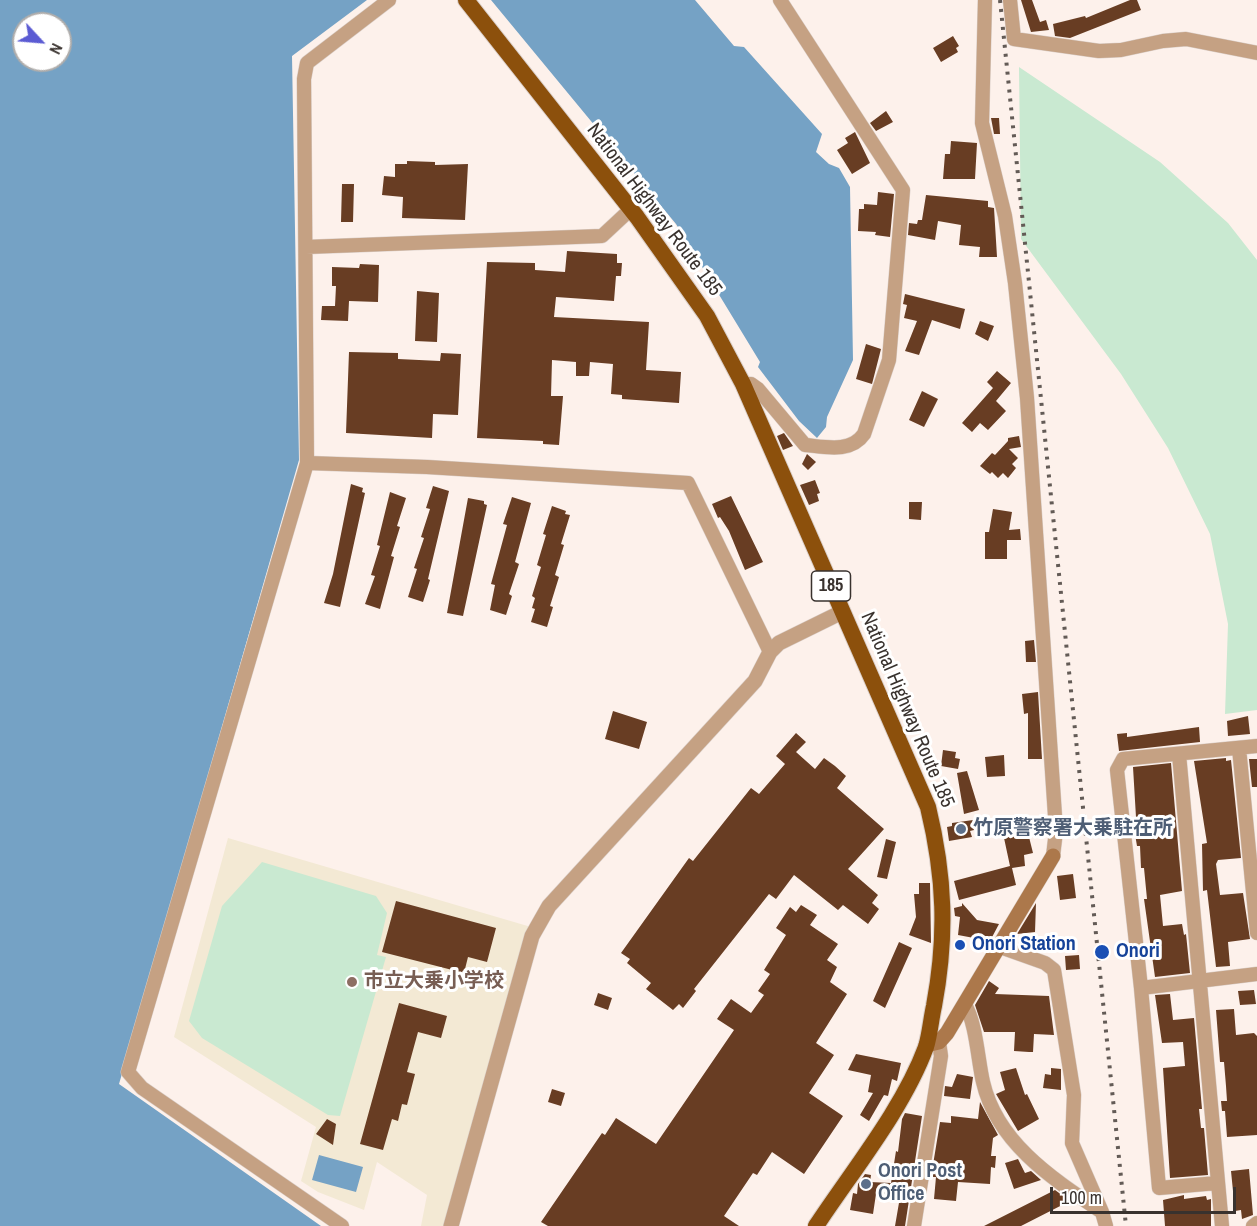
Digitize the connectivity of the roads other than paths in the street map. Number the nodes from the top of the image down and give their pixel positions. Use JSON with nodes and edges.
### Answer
{"nodes":[{"id":1,"x":389,"y":0,"type":"edge"},
{"id":2,"x":466,"y":0,"type":"edge"},
{"id":3,"x":780,"y":0,"type":"edge"},
{"id":4,"x":985,"y":0,"type":"edge"},
{"id":5,"x":1010,"y":0,"type":"edge"},
{"id":6,"x":1257,"y":53,"type":"edge"},
{"id":7,"x":631,"y":209,"type":"junction"},
{"id":8,"x":306,"y":247,"type":"junction"},
{"id":9,"x":743,"y":384,"type":"junction"},
{"id":10,"x":308,"y":463,"type":"junction"},
{"id":11,"x":842,"y":612,"type":"junction"},
{"id":12,"x":770,"y":652,"type":"junction"},
{"id":13,"x":1257,"y":746,"type":"edge"},
{"id":14,"x":1239,"y":748,"type":"junction"},
{"id":15,"x":1179,"y":754,"type":"junction"},
{"id":16,"x":1053,"y":856,"type":"joint"},
{"id":17,"x":1257,"y":933,"type":"edge"},
{"id":18,"x":1000,"y":947,"type":"junction"},
{"id":19,"x":1257,"y":974,"type":"edge"},
{"id":20,"x":1200,"y":980,"type":"junction"},
{"id":21,"x":1141,"y":988,"type":"junction"},
{"id":22,"x":965,"y":1005,"type":"junction"},
{"id":23,"x":932,"y":1043,"type":"junction"},
{"id":24,"x":1217,"y":1183,"type":"junction"},
{"id":25,"x":1102,"y":1212,"type":"junction"},
{"id":26,"x":1257,"y":1223,"type":"edge"},
{"id":27,"x":342,"y":1226,"type":"edge"},
{"id":28,"x":451,"y":1226,"type":"edge"},
{"id":29,"x":816,"y":1226,"type":"edge"},
{"id":30,"x":914,"y":1226,"type":"edge"},
{"id":31,"x":1106,"y":1226,"type":"edge"},
{"id":32,"x":1222,"y":1226,"type":"edge"},
{"id":33,"x":1253,"y":1226,"type":"edge"}],
"edges":[{"from":1,"to":8,"type":"street"},
{"from":2,"to":7,"type":"highway","name":"National Highway Route 185","number":"185"},
{"from":3,"to":9,"type":"street"},
{"from":4,"to":16,"type":"street"},
{"from":5,"to":6,"type":"street"},
{"from":7,"to":8,"type":"street"},
{"from":7,"to":9,"type":"highway","name":"National Highway Route 185","number":"185"},
{"from":8,"to":10,"type":"street"},
{"from":9,"to":11,"type":"highway","name":"National Highway Route 185","number":"185"},
{"from":10,"to":12,"type":"street"},
{"from":10,"to":27,"type":"street"},
{"from":11,"to":12,"type":"street"},
{"from":11,"to":23,"type":"highway","name":"National Highway Route 185","number":"185"},
{"from":12,"to":28,"type":"street"},
{"from":13,"to":14,"type":"street"},
{"from":14,"to":15,"type":"street"},
{"from":14,"to":17,"type":"street"},
{"from":15,"to":20,"type":"street"},
{"from":15,"to":21,"type":"street"},
{"from":16,"to":18,"type":"main road"},
{"from":18,"to":22,"type":"main road"},
{"from":18,"to":25,"type":"street"},
{"from":19,"to":20,"type":"street"},
{"from":20,"to":21,"type":"street"},
{"from":20,"to":24,"type":"street"},
{"from":21,"to":24,"type":"street"},
{"from":22,"to":23,"type":"main road"},
{"from":22,"to":25,"type":"street"},
{"from":23,"to":29,"type":"highway","name":"National Highway Route 185","number":"185"},
{"from":23,"to":30,"type":"street"},
{"from":24,"to":32,"type":"street"},
{"from":25,"to":31,"type":"street"},
{"from":26,"to":33,"type":"street"}]}
